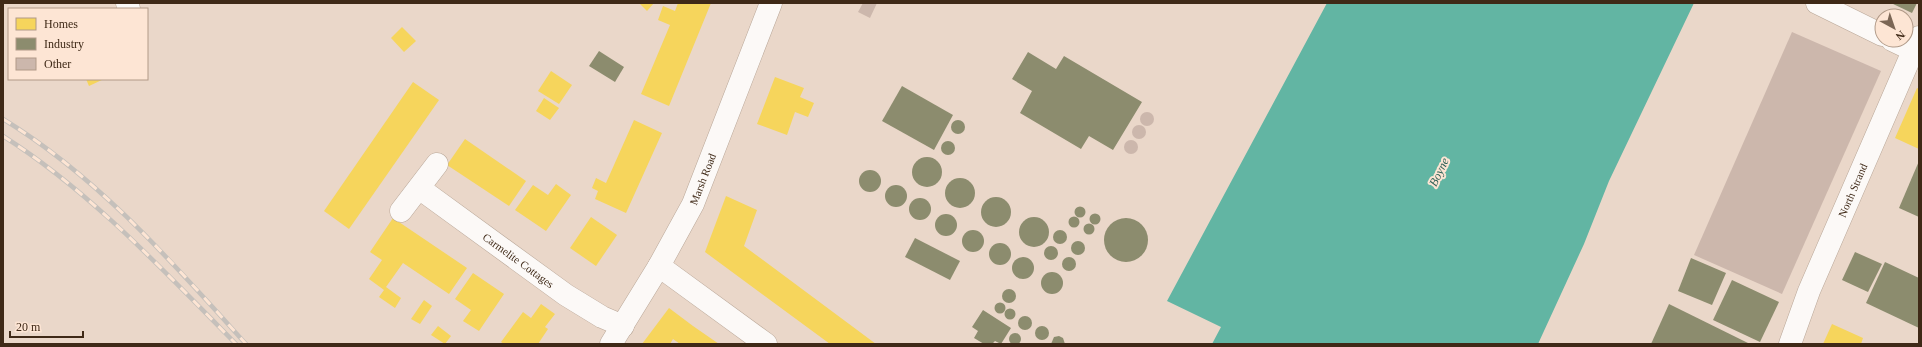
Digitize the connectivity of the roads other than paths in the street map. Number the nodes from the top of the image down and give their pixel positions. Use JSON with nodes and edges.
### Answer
{"nodes":[{"id":1,"x":771,"y":3,"type":"edge"},
{"id":2,"x":1817,"y":3,"type":"edge"},
{"id":3,"x":1874,"y":31,"type":"edge"},
{"id":4,"x":1916,"y":44,"type":"edge"},
{"id":5,"x":437,"y":164,"type":"dead end"},
{"id":6,"x":419,"y":188,"type":"junction"},
{"id":7,"x":401,"y":211,"type":"dead end"},
{"id":8,"x":659,"y":266,"type":"junction"},
{"id":9,"x":623,"y":326,"type":"junction"},
{"id":10,"x":611,"y":344,"type":"edge"},
{"id":11,"x":766,"y":344,"type":"edge"},
{"id":12,"x":1790,"y":344,"type":"edge"}],
"edges":[{"from":1,"to":8,"type":"main road","name":"Marsh Road"},
{"from":2,"to":3,"type":"main road"},
{"from":4,"to":12,"type":"main road","name":"North Strand"},
{"from":5,"to":6,"type":"main road"},
{"from":6,"to":7,"type":"main road"},
{"from":6,"to":9,"type":"main road","name":"Carmelite Cottages"},
{"from":8,"to":9,"type":"main road","name":"Marsh Road"},
{"from":8,"to":11,"type":"main road"},
{"from":9,"to":10,"type":"main road","name":"Marsh Road"}]}
